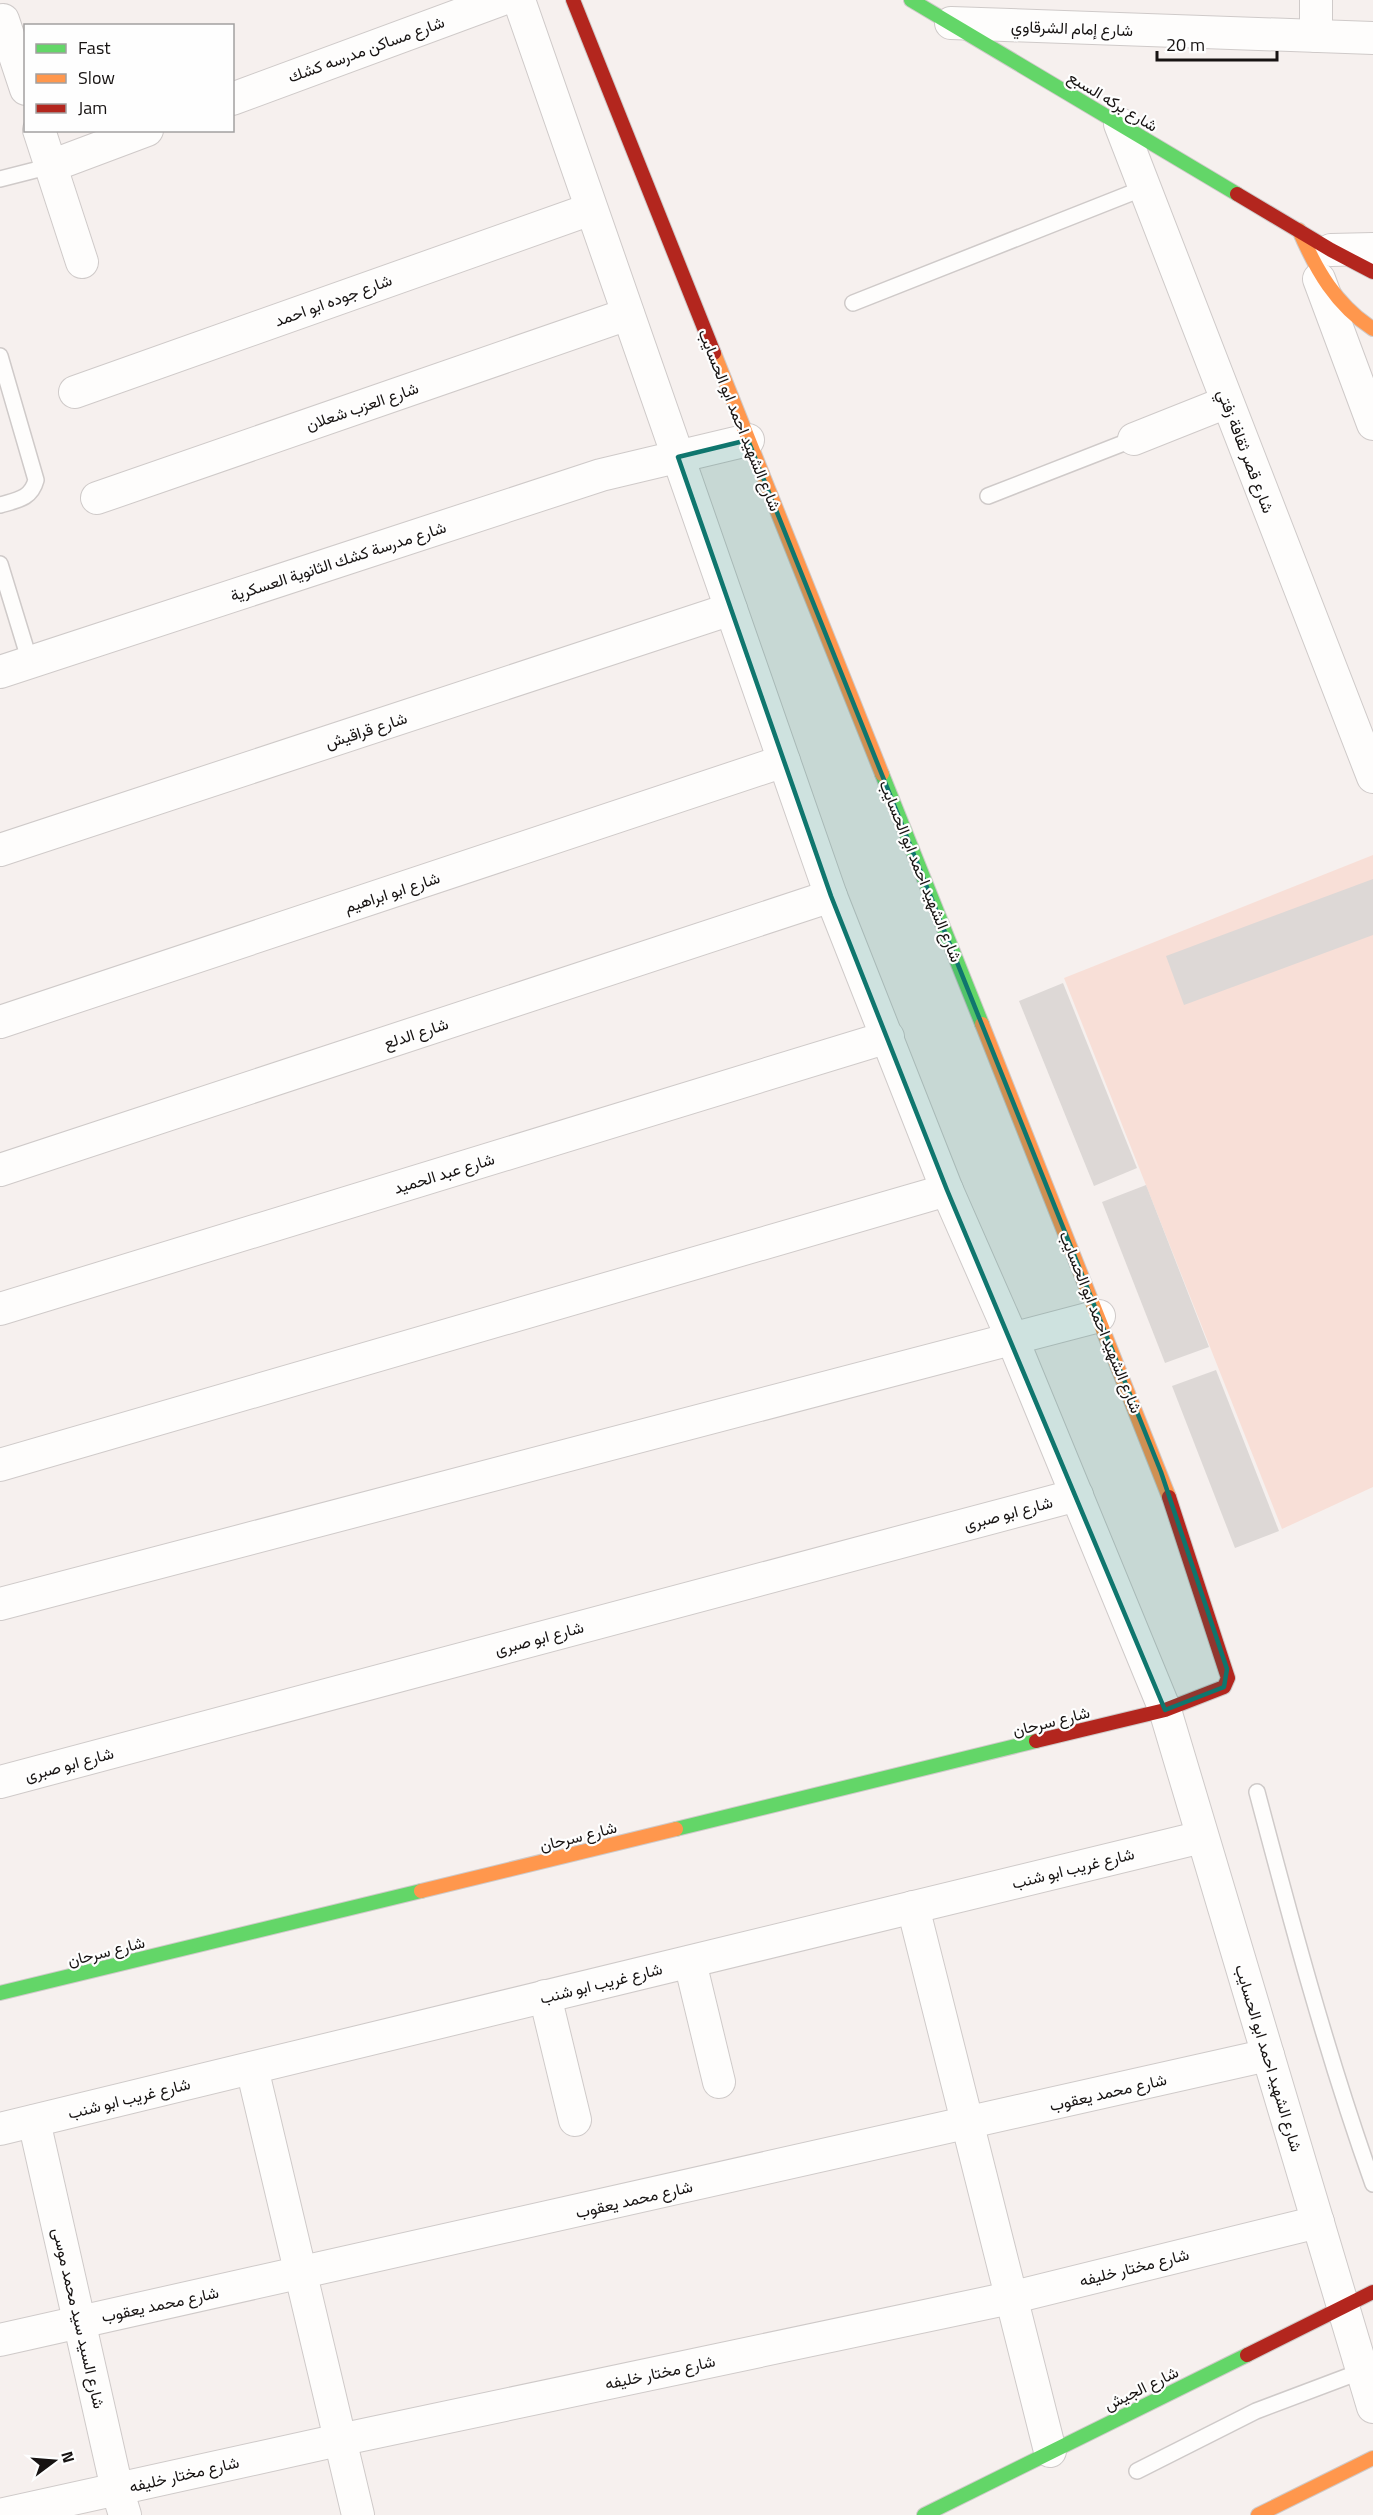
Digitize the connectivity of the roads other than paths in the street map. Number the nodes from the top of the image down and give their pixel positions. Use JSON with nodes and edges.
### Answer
{"nodes":[{"id":1,"x":500,"y":0,"type":"edge"},
{"id":2,"x":519,"y":0,"type":"edge"},
{"id":3,"x":573,"y":0,"type":"edge"},
{"id":4,"x":911,"y":0,"type":"edge"},
{"id":5,"x":1316,"y":0,"type":"edge"},
{"id":6,"x":3,"y":20,"type":"dead end"},
{"id":7,"x":951,"y":23,"type":"junction"},
{"id":8,"x":1316,"y":36,"type":"junction"},
{"id":9,"x":1373,"y":38,"type":"edge"},
{"id":10,"x":24,"y":83,"type":"edge"},
{"id":11,"x":234,"y":98,"type":"edge"},
{"id":12,"x":1120,"y":124,"type":"junction"},
{"id":13,"x":40,"y":132,"type":"edge"},
{"id":14,"x":142,"y":132,"type":"edge"},
{"id":15,"x":51,"y":166,"type":"junction"},
{"id":16,"x":0,"y":179,"type":"edge"},
{"id":17,"x":1144,"y":188,"type":"junction"},
{"id":18,"x":591,"y":209,"type":"junction"},
{"id":19,"x":1299,"y":230,"type":"junction"},
{"id":20,"x":1373,"y":249,"type":"edge"},
{"id":21,"x":1323,"y":259,"type":"junction"},
{"id":22,"x":82,"y":262,"type":"dead end"},
{"id":23,"x":1373,"y":272,"type":"edge"},
{"id":24,"x":853,"y":303,"type":"dead end"},
{"id":25,"x":628,"y":314,"type":"junction"},
{"id":26,"x":1373,"y":329,"type":"edge"},
{"id":27,"x":0,"y":356,"type":"edge"},
{"id":28,"x":75,"y":392,"type":"dead end"},
{"id":29,"x":1227,"y":402,"type":"junction"},
{"id":30,"x":1373,"y":424,"type":"edge"},
{"id":31,"x":1134,"y":439,"type":"joint"},
{"id":32,"x":748,"y":440,"type":"junction"},
{"id":33,"x":678,"y":457,"type":"junction"},
{"id":34,"x":988,"y":496,"type":"dead end"},
{"id":35,"x":97,"y":498,"type":"dead end"},
{"id":36,"x":0,"y":506,"type":"edge"},
{"id":37,"x":0,"y":564,"type":"edge"},
{"id":38,"x":731,"y":609,"type":"junction"},
{"id":39,"x":30,"y":662,"type":"junction"},
{"id":40,"x":0,"y":672,"type":"edge"},
{"id":41,"x":784,"y":761,"type":"junction"},
{"id":42,"x":1373,"y":777,"type":"edge"},
{"id":43,"x":0,"y":850,"type":"edge"},
{"id":44,"x":831,"y":896,"type":"junction"},
{"id":45,"x":0,"y":1022,"type":"edge"},
{"id":46,"x":888,"y":1037,"type":"junction"},
{"id":47,"x":0,"y":1170,"type":"edge"},
{"id":48,"x":947,"y":1190,"type":"junction"},
{"id":49,"x":0,"y":1309,"type":"edge"},
{"id":50,"x":1099,"y":1316,"type":"junction"},
{"id":51,"x":1012,"y":1338,"type":"junction"},
{"id":52,"x":0,"y":1465,"type":"edge"},
{"id":53,"x":1077,"y":1495,"type":"junction"},
{"id":54,"x":0,"y":1604,"type":"edge"},
{"id":55,"x":1164,"y":1710,"type":"junction"},
{"id":56,"x":0,"y":1782,"type":"edge"},
{"id":57,"x":1257,"y":1792,"type":"dead end"},
{"id":58,"x":1202,"y":1837,"type":"junction"},
{"id":59,"x":913,"y":1907,"type":"junction"},
{"id":60,"x":690,"y":1962,"type":"junction"},
{"id":61,"x":0,"y":1993,"type":"edge"},
{"id":62,"x":545,"y":1996,"type":"junction"},
{"id":63,"x":1268,"y":2055,"type":"junction"},
{"id":64,"x":252,"y":2068,"type":"junction"},
{"id":65,"x":719,"y":2082,"type":"dead end"},
{"id":66,"x":575,"y":2120,"type":"dead end"},
{"id":67,"x":34,"y":2121,"type":"junction"},
{"id":68,"x":967,"y":2124,"type":"junction"},
{"id":69,"x":0,"y":2129,"type":"edge"},
{"id":70,"x":1373,"y":2184,"type":"edge"},
{"id":71,"x":1318,"y":2222,"type":"junction"},
{"id":72,"x":301,"y":2273,"type":"junction"},
{"id":73,"x":1373,"y":2292,"type":"edge"},
{"id":74,"x":1010,"y":2298,"type":"junction"},
{"id":75,"x":1343,"y":2307,"type":"junction"},
{"id":76,"x":80,"y":2322,"type":"junction"},
{"id":77,"x":0,"y":2340,"type":"edge"},
{"id":78,"x":1362,"y":2371,"type":"junction"},
{"id":79,"x":1373,"y":2407,"type":"edge"},
{"id":80,"x":339,"y":2440,"type":"junction"},
{"id":81,"x":1050,"y":2451,"type":"junction"},
{"id":82,"x":1373,"y":2458,"type":"edge"},
{"id":83,"x":1137,"y":2471,"type":"dead end"},
{"id":84,"x":121,"y":2502,"type":"edge"},
{"id":85,"x":0,"y":2515,"type":"edge"},
{"id":86,"x":358,"y":2515,"type":"edge"},
{"id":87,"x":924,"y":2515,"type":"edge"},
{"id":88,"x":1258,"y":2515,"type":"edge"}],
"edges":[{"from":1,"to":11,"type":"street","name":"شارع مساكن مدرسه كشك"},
{"from":2,"to":18,"type":"street","name":"شارع الشهيد احمد ابو الحسايب"},
{"from":3,"to":32,"type":"street","name":"شارع الشهيد احمد ابو الحسايب"},
{"from":4,"to":7,"type":"street","name":"شارع بركه السبع"},
{"from":5,"to":8,"type":"street"},
{"from":6,"to":10,"type":"street"},
{"from":7,"to":8,"type":"street","name":"شارع إمام الشرقاوي"},
{"from":7,"to":12,"type":"street","name":"شارع بركه السبع"},
{"from":8,"to":9,"type":"street","name":"شارع إمام الشرقاوي"},
{"from":12,"to":17,"type":"street","name":"شارع قصر ثقافة زفتي"},
{"from":12,"to":19,"type":"street","name":"شارع بركه السبع"},
{"from":13,"to":15,"type":"street"},
{"from":14,"to":15,"type":"street"},
{"from":15,"to":16,"type":"lane"},
{"from":15,"to":22,"type":"street"},
{"from":17,"to":24,"type":"lane"},
{"from":17,"to":29,"type":"street","name":"شارع قصر ثقافة زفتي"},
{"from":18,"to":25,"type":"street","name":"شارع الشهيد احمد ابو الحسايب"},
{"from":18,"to":28,"type":"street","name":"شارع جوده ابو احمد"},
{"from":19,"to":21,"type":"street","name":"شارع بركه السبع"},
{"from":19,"to":21,"type":"street","name":"شارع بركه السبع"},
{"from":20,"to":21,"type":"street"},
{"from":21,"to":23,"type":"street","name":"شارع بركه السبع"},
{"from":21,"to":26,"type":"street","name":"شارع بركه السبع"},
{"from":21,"to":30,"type":"street"},
{"from":25,"to":33,"type":"street","name":"شارع الشهيد احمد ابو الحسايب"},
{"from":25,"to":35,"type":"street","name":"شارع العزب شعلان"},
{"from":27,"to":36,"type":"lane"},
{"from":29,"to":31,"type":"street"},
{"from":29,"to":42,"type":"street","name":"شارع قصر ثقافة زفتي"},
{"from":31,"to":34,"type":"lane"},
{"from":32,"to":33,"type":"street","name":"شارع مدرسة كشك الثانوية العسكرية"},
{"from":32,"to":50,"type":"street","name":"شارع الشهيد احمد ابو الحسايب"},
{"from":33,"to":38,"type":"street","name":"شارع الشهيد احمد ابو الحسايب"},
{"from":33,"to":39,"type":"street","name":"شارع مدرسة كشك الثانوية العسكرية"},
{"from":37,"to":39,"type":"lane"},
{"from":38,"to":41,"type":"street","name":"شارع الشهيد احمد ابو الحسايب"},
{"from":38,"to":43,"type":"street","name":"شارع قراقيش"},
{"from":39,"to":40,"type":"street","name":"شارع مدرسة كشك الثانوية العسكرية"},
{"from":41,"to":44,"type":"street","name":"شارع الشهيد احمد ابو الحسايب"},
{"from":41,"to":45,"type":"street","name":"شارع ابو ابراهيم"},
{"from":44,"to":46,"type":"street","name":"شارع الشهيد احمد ابو الحسايب"},
{"from":44,"to":47,"type":"street","name":"شارع الدلع"},
{"from":46,"to":48,"type":"street","name":"شارع الشهيد احمد ابو الحسايب"},
{"from":46,"to":49,"type":"street","name":"شارع عبد الحميد"},
{"from":48,"to":51,"type":"street","name":"شارع الشهيد احمد ابو الحسايب"},
{"from":48,"to":52,"type":"street"},
{"from":50,"to":51,"type":"street"},
{"from":50,"to":55,"type":"street","name":"شارع الشهيد احمد ابو الحسايب"},
{"from":51,"to":53,"type":"street","name":"شارع الشهيد احمد ابو الحسايب"},
{"from":51,"to":54,"type":"street"},
{"from":53,"to":55,"type":"street","name":"شارع الشهيد احمد ابو الحسايب"},
{"from":53,"to":56,"type":"street","name":"شارع ابو صبرى"},
{"from":55,"to":58,"type":"street","name":"شارع الشهيد احمد ابو الحسايب"},
{"from":55,"to":61,"type":"street","name":"شارع سرحان"},
{"from":57,"to":70,"type":"lane"},
{"from":58,"to":59,"type":"street","name":"شارع غريب ابو شنب"},
{"from":58,"to":63,"type":"street","name":"شارع الشهيد احمد ابو الحسايب"},
{"from":59,"to":60,"type":"street","name":"شارع غريب ابو شنب"},
{"from":59,"to":68,"type":"street"},
{"from":60,"to":62,"type":"street","name":"شارع غريب ابو شنب"},
{"from":60,"to":65,"type":"street"},
{"from":62,"to":64,"type":"street","name":"شارع غريب ابو شنب"},
{"from":62,"to":66,"type":"street"},
{"from":63,"to":68,"type":"street","name":"شارع محمد يعقوب"},
{"from":63,"to":71,"type":"street","name":"شارع الشهيد احمد ابو الحسايب"},
{"from":64,"to":67,"type":"street","name":"شارع غريب ابو شنب"},
{"from":64,"to":72,"type":"street"},
{"from":67,"to":69,"type":"street","name":"شارع غريب ابو شنب"},
{"from":67,"to":76,"type":"street","name":"شارع السيد سيد محمد موسى"},
{"from":68,"to":72,"type":"street","name":"شارع محمد يعقوب"},
{"from":68,"to":74,"type":"street"},
{"from":71,"to":74,"type":"street","name":"شارع مختار خليفه"},
{"from":71,"to":75,"type":"street","name":"شارع الشهيد احمد ابو الحسايب"},
{"from":72,"to":76,"type":"street","name":"شارع محمد يعقوب"},
{"from":72,"to":80,"type":"street"},
{"from":73,"to":75,"type":"street","name":"شارع الجيش"},
{"from":74,"to":80,"type":"street","name":"شارع مختار خليفه"},
{"from":74,"to":81,"type":"street"},
{"from":75,"to":78,"type":"street","name":"شارع الشهيد احمد ابو الحسايب"},
{"from":75,"to":81,"type":"street","name":"شارع الجيش"},
{"from":76,"to":77,"type":"street","name":"شارع محمد يعقوب"},
{"from":76,"to":84,"type":"street","name":"شارع السيد سيد محمد موسى"},
{"from":78,"to":79,"type":"street","name":"شارع الشهيد احمد ابو الحسايب"},
{"from":78,"to":83,"type":"lane"},
{"from":80,"to":84,"type":"street","name":"شارع مختار خليفه"},
{"from":80,"to":86,"type":"street"},
{"from":81,"to":87,"type":"street","name":"شارع الجيش"},
{"from":82,"to":88,"type":"street"},
{"from":84,"to":85,"type":"street","name":"شارع مختار خليفه"}]}
